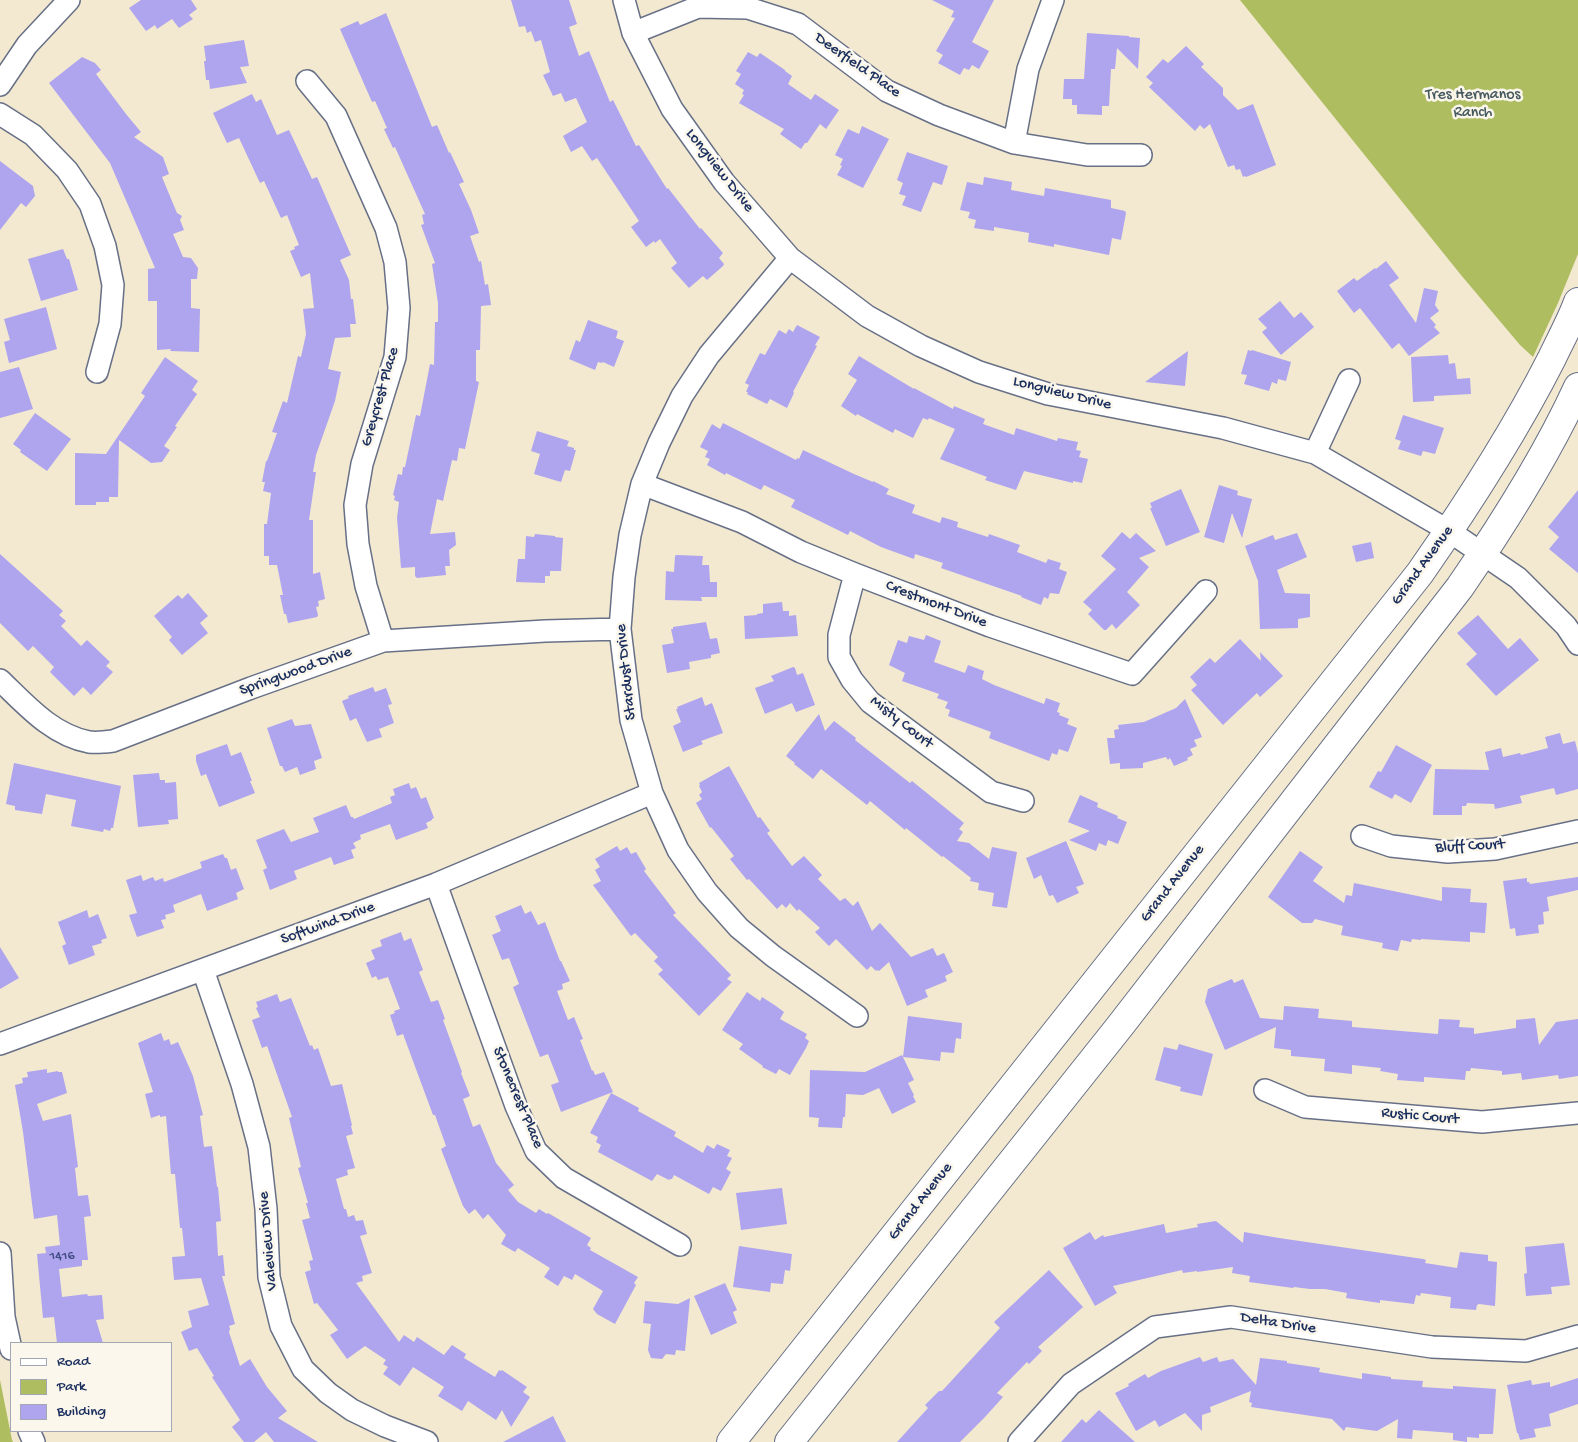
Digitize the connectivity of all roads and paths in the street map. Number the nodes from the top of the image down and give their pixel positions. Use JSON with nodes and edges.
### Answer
{"nodes":[{"id":1,"x":69,"y":0,"type":"edge"},
{"id":2,"x":624,"y":0,"type":"edge"},
{"id":3,"x":1053,"y":0,"type":"edge"},
{"id":4,"x":633,"y":33,"type":"junction"},
{"id":5,"x":307,"y":81,"type":"dead end"},
{"id":6,"x":0,"y":86,"type":"edge"},
{"id":7,"x":0,"y":114,"type":"edge"},
{"id":8,"x":1014,"y":143,"type":"junction"},
{"id":9,"x":1140,"y":155,"type":"dead end"},
{"id":10,"x":790,"y":258,"type":"junction"},
{"id":11,"x":1578,"y":302,"type":"edge"},
{"id":12,"x":97,"y":372,"type":"dead end"},
{"id":13,"x":1349,"y":380,"type":"dead end"},
{"id":14,"x":1578,"y":387,"type":"edge"},
{"id":15,"x":1315,"y":453,"type":"junction"},
{"id":16,"x":642,"y":484,"type":"junction"},
{"id":17,"x":1449,"y":531,"type":"junction"},
{"id":18,"x":1483,"y":554,"type":"junction"},
{"id":19,"x":855,"y":574,"type":"junction"},
{"id":20,"x":1206,"y":591,"type":"dead end"},
{"id":21,"x":620,"y":629,"type":"junction"},
{"id":22,"x":383,"y":641,"type":"junction"},
{"id":23,"x":1578,"y":644,"type":"edge"},
{"id":24,"x":0,"y":680,"type":"edge"},
{"id":25,"x":652,"y":793,"type":"junction"},
{"id":26,"x":1023,"y":801,"type":"dead end"},
{"id":27,"x":1578,"y":831,"type":"edge"},
{"id":28,"x":1362,"y":836,"type":"dead end"},
{"id":29,"x":436,"y":884,"type":"junction"},
{"id":30,"x":203,"y":970,"type":"junction"},
{"id":31,"x":857,"y":1016,"type":"dead end"},
{"id":32,"x":0,"y":1044,"type":"edge"},
{"id":33,"x":1265,"y":1090,"type":"dead end"},
{"id":34,"x":1578,"y":1113,"type":"edge"},
{"id":35,"x":680,"y":1245,"type":"dead end"},
{"id":36,"x":0,"y":1253,"type":"edge"},
{"id":37,"x":1578,"y":1336,"type":"edge"},
{"id":38,"x":10,"y":1344,"type":"edge"},
{"id":39,"x":427,"y":1442,"type":"edge"},
{"id":40,"x":731,"y":1442,"type":"edge"},
{"id":41,"x":789,"y":1442,"type":"edge"},
{"id":42,"x":1018,"y":1442,"type":"edge"}],
"edges":[{"from":1,"to":6,"type":"street"},
{"from":2,"to":4,"type":"street","name":"Longview Drive"},
{"from":3,"to":8,"type":"street"},
{"from":4,"to":8,"type":"street","name":"Deerfield Place"},
{"from":4,"to":10,"type":"street","name":"Longview Drive"},
{"from":5,"to":22,"type":"street","name":"Greycrest Place"},
{"from":7,"to":12,"type":"street"},
{"from":8,"to":9,"type":"street","name":"Deerfield Place"},
{"from":10,"to":15,"type":"street","name":"Longview Drive"},
{"from":10,"to":16,"type":"street","name":"Stardust Drive"},
{"from":11,"to":17,"type":"main road","name":"Grand Avenue"},
{"from":13,"to":15,"type":"street"},
{"from":14,"to":18,"type":"main road"},
{"from":15,"to":17,"type":"street","name":"Longview Drive"},
{"from":16,"to":19,"type":"street","name":"Crestmont Drive"},
{"from":16,"to":21,"type":"street","name":"Stardust Drive"},
{"from":17,"to":18,"type":"street","name":"Longview Drive"},
{"from":17,"to":40,"type":"main road","name":"Grand Avenue"},
{"from":18,"to":23,"type":"street","name":"Longview Drive"},
{"from":18,"to":41,"type":"main road"},
{"from":19,"to":20,"type":"street","name":"Crestmont Drive"},
{"from":19,"to":26,"type":"street","name":"Misty Court"},
{"from":21,"to":22,"type":"street","name":"Springwood Drive"},
{"from":21,"to":25,"type":"street","name":"Stardust Drive"},
{"from":22,"to":24,"type":"street","name":"Springwood Drive"},
{"from":25,"to":29,"type":"street","name":"Softwind Drive"},
{"from":25,"to":31,"type":"street","name":"Stardust Drive"},
{"from":27,"to":28,"type":"street","name":"Bluff Court"},
{"from":29,"to":30,"type":"street","name":"Softwind Drive"},
{"from":29,"to":35,"type":"street","name":"Stonecrest Place"},
{"from":30,"to":32,"type":"street","name":"Softwind Drive"},
{"from":30,"to":39,"type":"street","name":"Valeview Drive"},
{"from":33,"to":34,"type":"street","name":"Rustic Court"},
{"from":36,"to":38,"type":"street"},
{"from":37,"to":42,"type":"street","name":"Delta Drive"}]}
